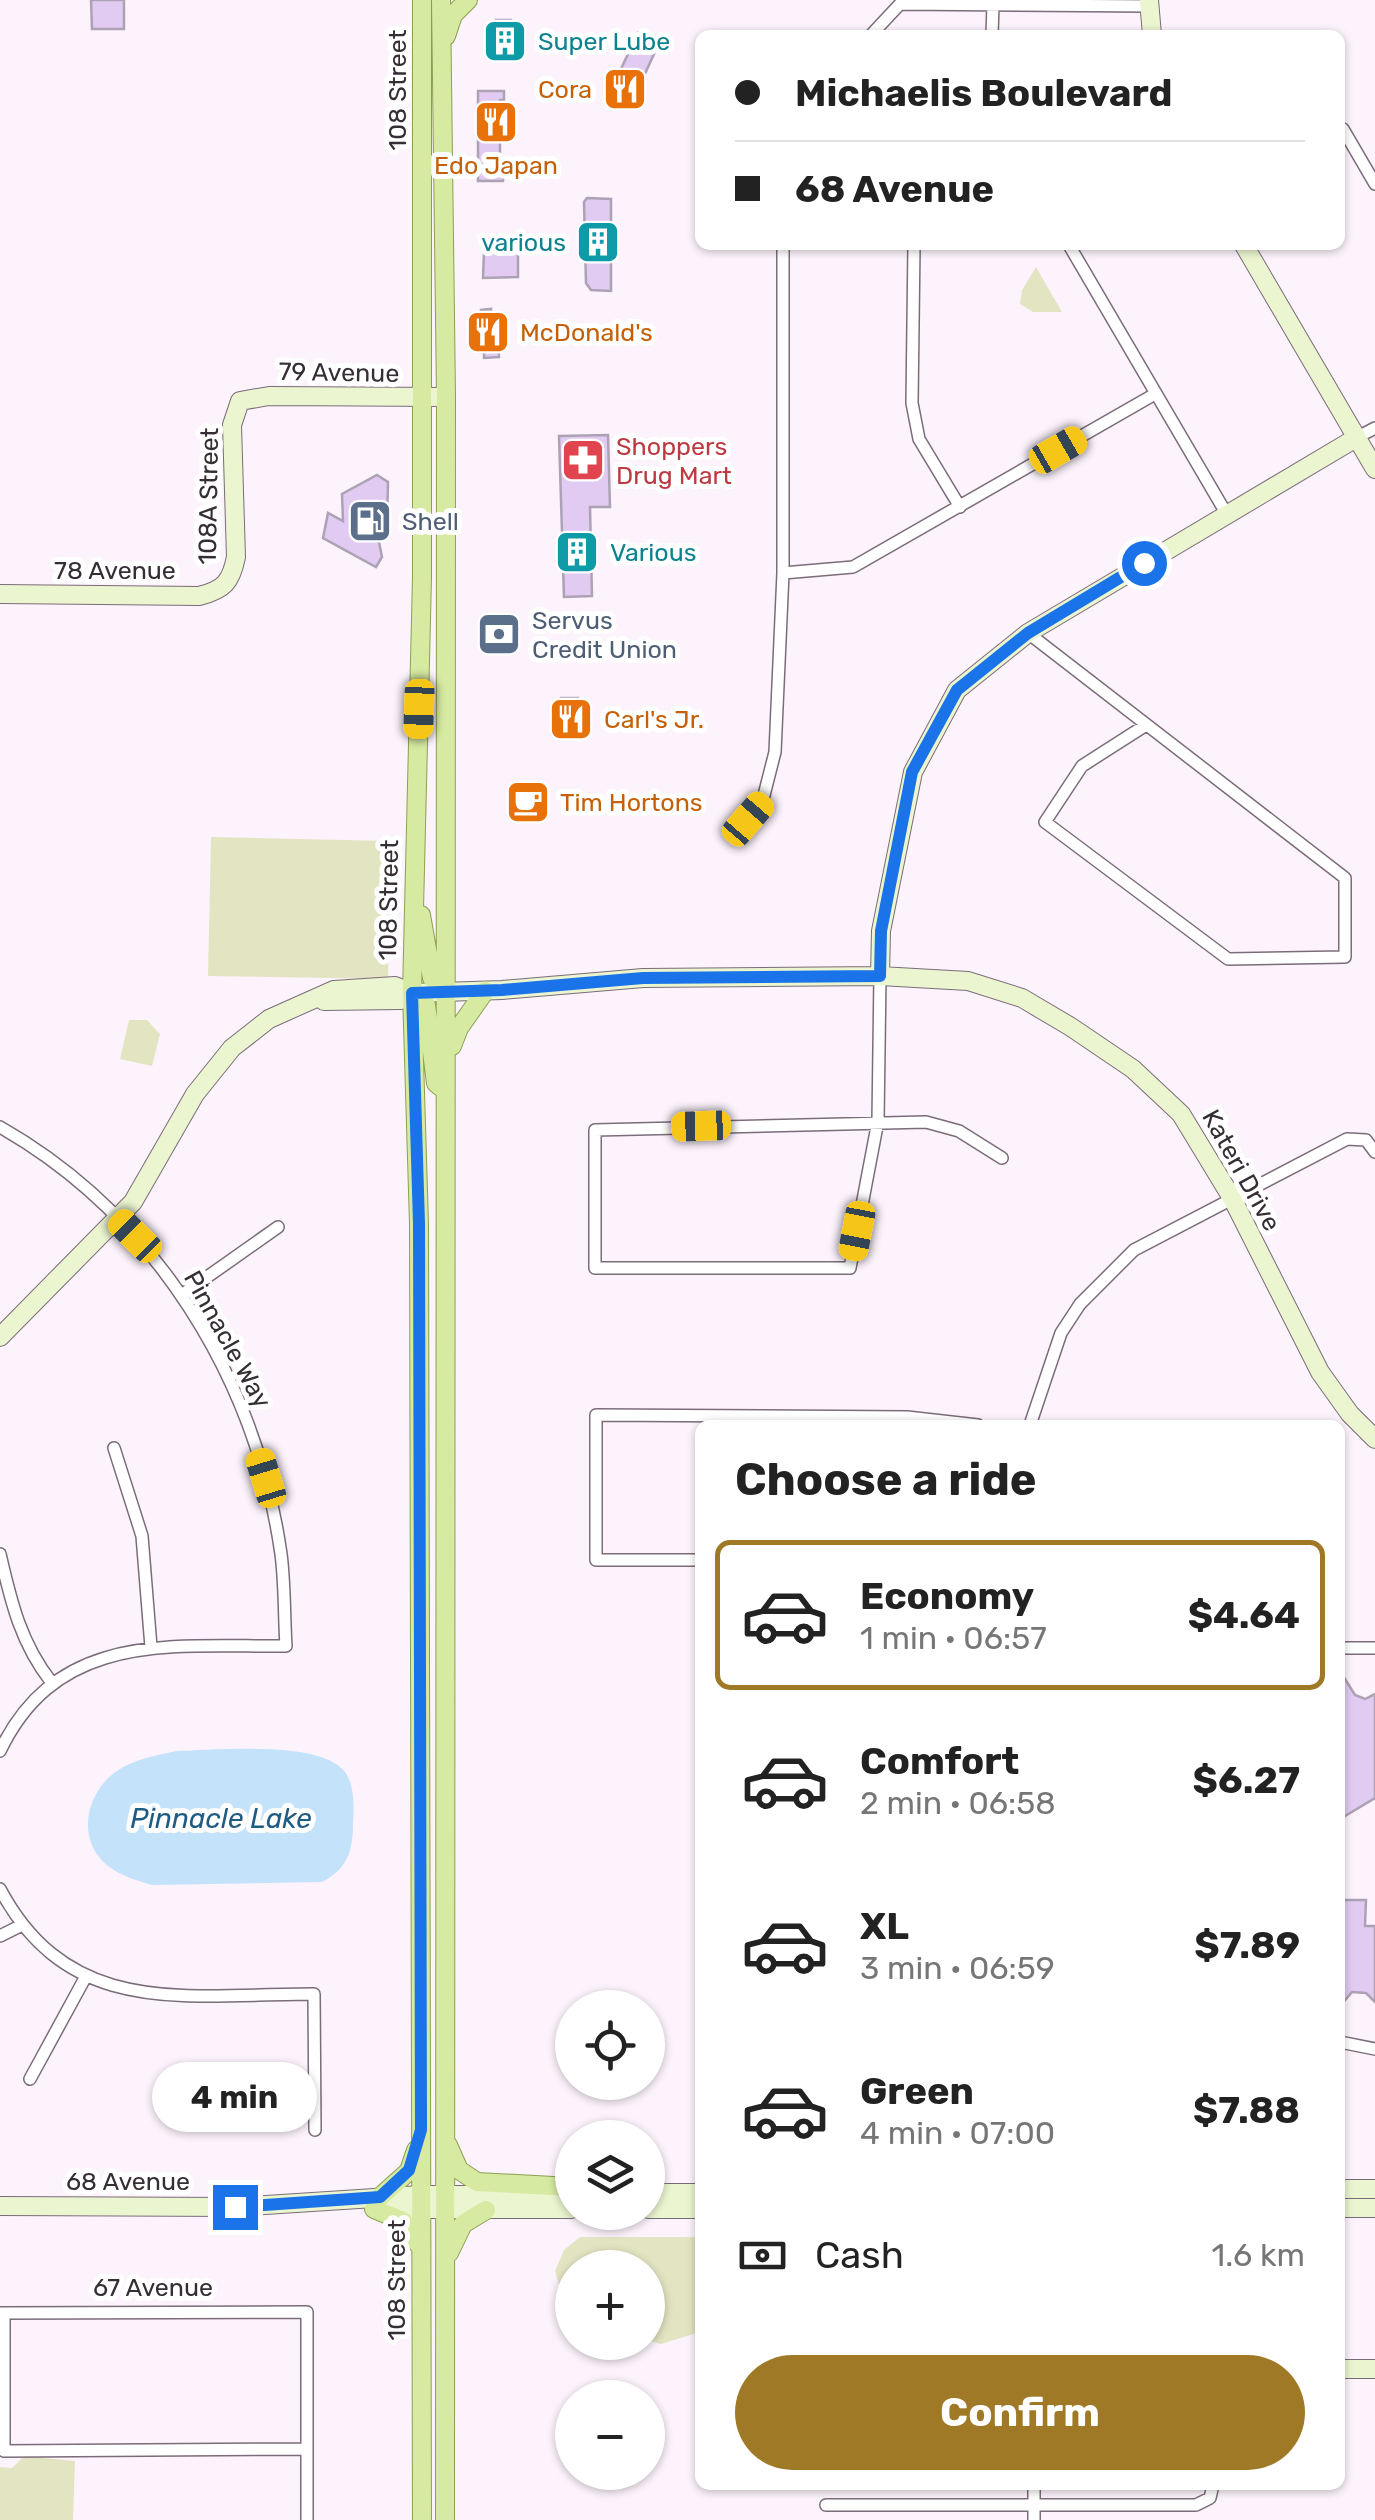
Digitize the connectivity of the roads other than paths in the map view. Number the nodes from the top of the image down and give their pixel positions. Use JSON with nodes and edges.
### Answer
{"nodes":[{"id":1,"x":422,"y":0,"type":"edge"},
{"id":2,"x":441,"y":0,"type":"edge"},
{"id":3,"x":468,"y":0,"type":"edge"},
{"id":4,"x":1149,"y":3,"type":"edge"},
{"id":5,"x":993,"y":4,"type":"junction"},
{"id":6,"x":877,"y":30,"type":"edge"},
{"id":7,"x":992,"y":30,"type":"edge"},
{"id":8,"x":1152,"y":30,"type":"edge"},
{"id":9,"x":442,"y":51,"type":"junction"},
{"id":10,"x":1345,"y":135,"type":"edge"},
{"id":11,"x":1375,"y":184,"type":"edge"},
{"id":12,"x":782,"y":250,"type":"edge"},
{"id":13,"x":914,"y":250,"type":"edge"},
{"id":14,"x":1072,"y":250,"type":"edge"},
{"id":15,"x":1247,"y":250,"type":"edge"},
{"id":16,"x":1155,"y":394,"type":"junction"},
{"id":17,"x":446,"y":397,"type":"junction"},
{"id":18,"x":422,"y":398,"type":"junction"},
{"id":19,"x":238,"y":408,"type":"joint"},
{"id":20,"x":1375,"y":428,"type":"edge"},
{"id":21,"x":1356,"y":438,"type":"junction"},
{"id":22,"x":1375,"y":468,"type":"edge"},
{"id":23,"x":960,"y":507,"type":"junction"},
{"id":24,"x":1226,"y":513,"type":"junction"},
{"id":25,"x":783,"y":573,"type":"junction"},
{"id":26,"x":226,"y":584,"type":"joint"},
{"id":27,"x":0,"y":594,"type":"edge"},
{"id":28,"x":1028,"y":633,"type":"junction"},
{"id":29,"x":1146,"y":725,"type":"junction"},
{"id":30,"x":736,"y":834,"type":"dead end"},
{"id":31,"x":414,"y":836,"type":"junction"},
{"id":32,"x":880,"y":976,"type":"junction"},
{"id":33,"x":485,"y":991,"type":"junction"},
{"id":34,"x":446,"y":992,"type":"junction"},
{"id":35,"x":412,"y":993,"type":"junction"},
{"id":36,"x":447,"y":1092,"type":"junction"},
{"id":37,"x":878,"y":1121,"type":"junction"},
{"id":38,"x":0,"y":1127,"type":"edge"},
{"id":39,"x":1375,"y":1152,"type":"edge"},
{"id":40,"x":1002,"y":1158,"type":"dead end"},
{"id":41,"x":1232,"y":1198,"type":"junction"},
{"id":42,"x":118,"y":1218,"type":"junction"},
{"id":43,"x":278,"y":1227,"type":"dead end"},
{"id":44,"x":183,"y":1294,"type":"junction"},
{"id":45,"x":0,"y":1337,"type":"edge"},
{"id":46,"x":934,"y":1420,"type":"edge"},
{"id":47,"x":1032,"y":1420,"type":"edge"},
{"id":48,"x":1375,"y":1439,"type":"edge"},
{"id":49,"x":114,"y":1448,"type":"dead end"},
{"id":50,"x":0,"y":1554,"type":"edge"},
{"id":51,"x":695,"y":1560,"type":"edge"},
{"id":52,"x":151,"y":1647,"type":"junction"},
{"id":53,"x":1345,"y":1648,"type":"edge"},
{"id":54,"x":1375,"y":1648,"type":"edge"},
{"id":55,"x":52,"y":1683,"type":"junction"},
{"id":56,"x":0,"y":1752,"type":"edge"},
{"id":57,"x":0,"y":1889,"type":"edge"},
{"id":58,"x":20,"y":1926,"type":"junction"},
{"id":59,"x":0,"y":1936,"type":"edge"},
{"id":60,"x":85,"y":1978,"type":"junction"},
{"id":61,"x":1345,"y":2043,"type":"edge"},
{"id":62,"x":1375,"y":2049,"type":"edge"},
{"id":63,"x":30,"y":2079,"type":"dead end"},
{"id":64,"x":314,"y":2130,"type":"dead end"},
{"id":65,"x":421,"y":2130,"type":"junction"},
{"id":66,"x":444,"y":2130,"type":"junction"},
{"id":67,"x":555,"y":2186,"type":"edge"},
{"id":68,"x":1345,"y":2189,"type":"edge"},
{"id":69,"x":1375,"y":2189,"type":"edge"},
{"id":70,"x":695,"y":2193,"type":"edge"},
{"id":71,"x":555,"y":2196,"type":"edge"},
{"id":72,"x":665,"y":2196,"type":"edge"},
{"id":73,"x":665,"y":2201,"type":"edge"},
{"id":74,"x":421,"y":2202,"type":"junction"},
{"id":75,"x":377,"y":2203,"type":"junction"},
{"id":76,"x":443,"y":2203,"type":"junction"},
{"id":77,"x":0,"y":2206,"type":"edge"},
{"id":78,"x":695,"y":2208,"type":"edge"},
{"id":79,"x":1345,"y":2208,"type":"edge"},
{"id":80,"x":1375,"y":2208,"type":"edge"},
{"id":81,"x":555,"y":2209,"type":"edge"},
{"id":82,"x":486,"y":2210,"type":"junction"},
{"id":83,"x":421,"y":2254,"type":"junction"},
{"id":84,"x":443,"y":2273,"type":"junction"},
{"id":85,"x":2,"y":2313,"type":"edge"},
{"id":86,"x":1375,"y":2368,"type":"edge"},
{"id":87,"x":1345,"y":2369,"type":"edge"},
{"id":88,"x":306,"y":2450,"type":"junction"},
{"id":89,"x":1212,"y":2492,"type":"edge"},
{"id":90,"x":826,"y":2505,"type":"dead end"},
{"id":91,"x":1034,"y":2514,"type":"edge"},
{"id":92,"x":307,"y":2520,"type":"edge"},
{"id":93,"x":422,"y":2520,"type":"edge"},
{"id":94,"x":445,"y":2520,"type":"edge"}],
"edges":[{"from":1,"to":18,"type":"main road","name":"108 Street"},
{"from":2,"to":9,"type":"main road","name":"108 Street"},
{"from":3,"to":9,"type":"main road"},
{"from":4,"to":5,"type":"street"},
{"from":4,"to":8,"type":"street"},
{"from":5,"to":6,"type":"street"},
{"from":5,"to":7,"type":"street"},
{"from":9,"to":17,"type":"main road","name":"108 Street"},
{"from":10,"to":11,"type":"street"},
{"from":12,"to":25,"type":"street"},
{"from":13,"to":23,"type":"street"},
{"from":14,"to":16,"type":"street"},
{"from":15,"to":21,"type":"street"},
{"from":16,"to":23,"type":"street"},
{"from":16,"to":24,"type":"street"},
{"from":17,"to":18,"type":"street","name":"79 Avenue"},
{"from":17,"to":34,"type":"main road","name":"108 Street"},
{"from":18,"to":19,"type":"street","name":"79 Avenue"},
{"from":18,"to":31,"type":"main road","name":"108 Street"},
{"from":19,"to":26,"type":"street","name":"108A Street"},
{"from":20,"to":21,"type":"street"},
{"from":21,"to":22,"type":"street"},
{"from":21,"to":24,"type":"street"},
{"from":23,"to":25,"type":"street"},
{"from":24,"to":28,"type":"street"},
{"from":25,"to":30,"type":"street"},
{"from":26,"to":27,"type":"street","name":"78 Avenue"},
{"from":28,"to":29,"type":"street"},
{"from":28,"to":32,"type":"street"},
{"from":29,"to":29,"type":"street"},
{"from":31,"to":34,"type":"main road"},
{"from":31,"to":35,"type":"main road","name":"108 Street"},
{"from":32,"to":33,"type":"street","name":"Kateri Drive"},
{"from":32,"to":37,"type":"street"},
{"from":32,"to":41,"type":"street","name":"Kateri Drive"},
{"from":33,"to":34,"type":"street","name":"Kateri Drive"},
{"from":33,"to":36,"type":"main road"},
{"from":34,"to":35,"type":"street","name":"Kateri Drive"},
{"from":34,"to":36,"type":"main road","name":"108 Street"},
{"from":35,"to":36,"type":"main road"},
{"from":35,"to":42,"type":"street","name":"Kateri Drive"},
{"from":35,"to":65,"type":"main road","name":"108 Street"},
{"from":36,"to":66,"type":"main road","name":"108 Street"},
{"from":37,"to":37,"type":"street"},
{"from":37,"to":40,"type":"street"},
{"from":38,"to":42,"type":"street","name":"Pinnacle Way"},
{"from":39,"to":41,"type":"street"},
{"from":41,"to":47,"type":"street"},
{"from":41,"to":48,"type":"street","name":"Kateri Drive"},
{"from":42,"to":44,"type":"street","name":"Pinnacle Way"},
{"from":42,"to":45,"type":"street"},
{"from":43,"to":44,"type":"street"},
{"from":44,"to":52,"type":"street","name":"Pinnacle Way"},
{"from":46,"to":51,"type":"street"},
{"from":49,"to":52,"type":"street"},
{"from":50,"to":55,"type":"street"},
{"from":52,"to":55,"type":"street"},
{"from":53,"to":54,"type":"street"},
{"from":55,"to":56,"type":"street"},
{"from":57,"to":58,"type":"street"},
{"from":58,"to":59,"type":"street"},
{"from":58,"to":60,"type":"street"},
{"from":60,"to":63,"type":"street"},
{"from":60,"to":64,"type":"street"},
{"from":61,"to":62,"type":"street"},
{"from":65,"to":74,"type":"main road","name":"108 Street"},
{"from":65,"to":75,"type":"main road"},
{"from":66,"to":67,"type":"main road"},
{"from":66,"to":76,"type":"main road","name":"108 Street"},
{"from":68,"to":69,"type":"street"},
{"from":70,"to":72,"type":"street"},
{"from":71,"to":76,"type":"street","name":"68 Avenue"},
{"from":73,"to":78,"type":"street"},
{"from":74,"to":75,"type":"street","name":"68 Avenue"},
{"from":74,"to":76,"type":"street","name":"68 Avenue"},
{"from":74,"to":83,"type":"main road","name":"108 Street"},
{"from":75,"to":77,"type":"street","name":"68 Avenue"},
{"from":75,"to":83,"type":"main road"},
{"from":76,"to":82,"type":"street","name":"68 Avenue"},
{"from":76,"to":84,"type":"main road","name":"108 Street"},
{"from":79,"to":80,"type":"street"},
{"from":81,"to":82,"type":"street","name":"68 Avenue"},
{"from":82,"to":84,"type":"main road"},
{"from":83,"to":93,"type":"main road","name":"108 Street"},
{"from":84,"to":94,"type":"main road","name":"108 Street"},
{"from":85,"to":88,"type":"street"},
{"from":85,"to":88,"type":"street","name":"67 Avenue"},
{"from":86,"to":87,"type":"street"},
{"from":88,"to":92,"type":"street"},
{"from":89,"to":91,"type":"street"},
{"from":90,"to":91,"type":"street"}]}
